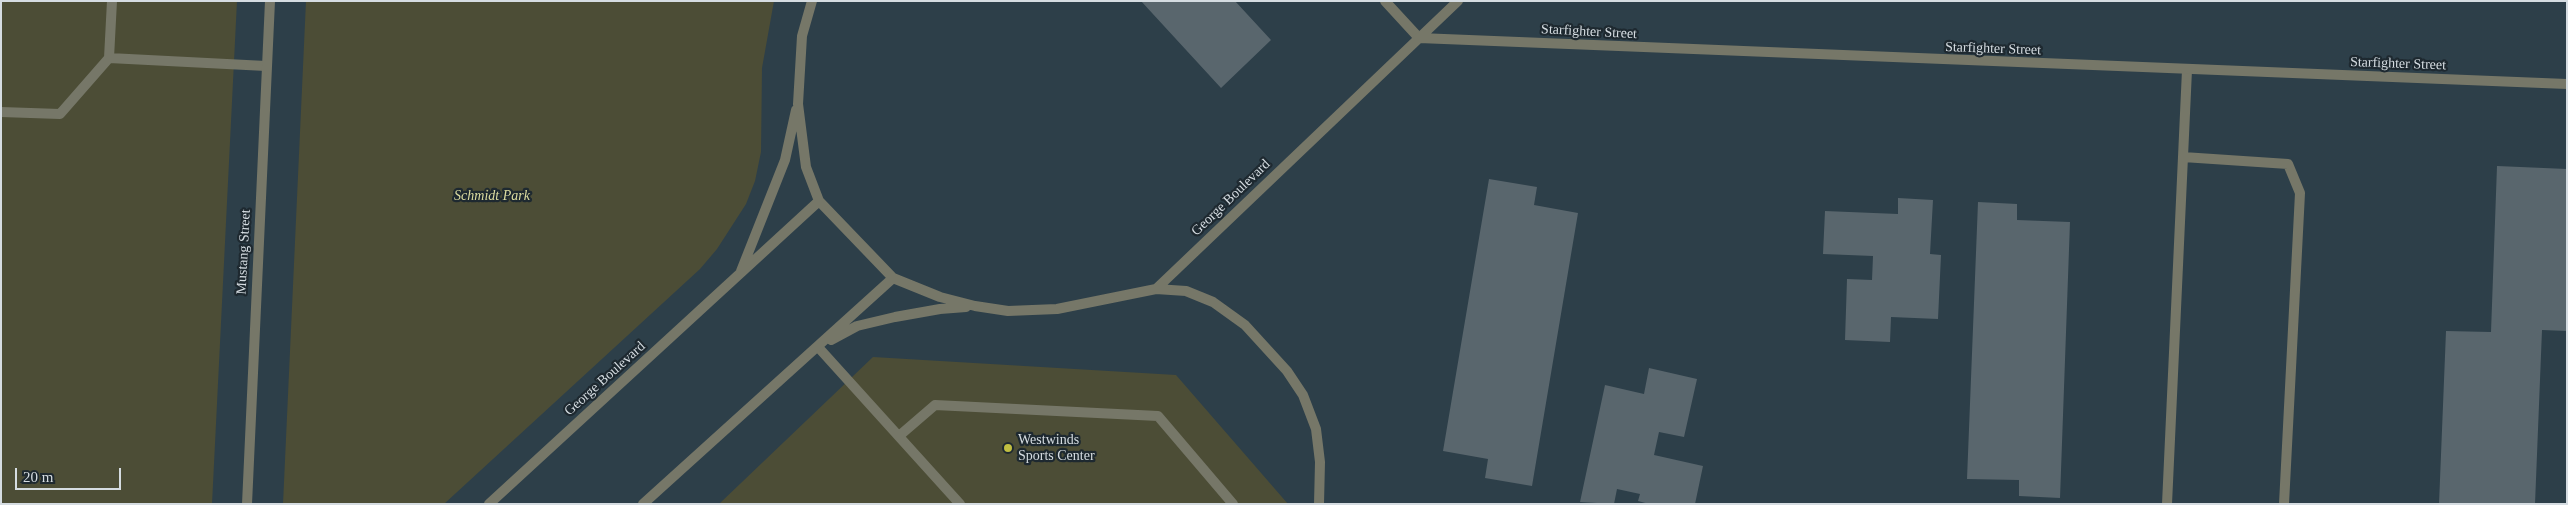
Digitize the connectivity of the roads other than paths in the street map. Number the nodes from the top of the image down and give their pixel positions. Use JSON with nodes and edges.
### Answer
{"nodes":[{"id":1,"x":112,"y":1,"type":"edge"},
{"id":2,"x":270,"y":1,"type":"edge"},
{"id":3,"x":812,"y":1,"type":"edge"},
{"id":4,"x":1385,"y":1,"type":"edge"},
{"id":5,"x":1458,"y":1,"type":"edge"},
{"id":6,"x":1419,"y":38,"type":"junction"},
{"id":7,"x":109,"y":58,"type":"junction"},
{"id":8,"x":266,"y":66,"type":"junction"},
{"id":9,"x":2187,"y":70,"type":"junction"},
{"id":10,"x":2567,"y":84,"type":"edge"},
{"id":11,"x":798,"y":104,"type":"junction"},
{"id":12,"x":1,"y":112,"type":"edge"},
{"id":13,"x":2184,"y":157,"type":"junction"},
{"id":14,"x":820,"y":201,"type":"junction"},
{"id":15,"x":740,"y":274,"type":"junction"},
{"id":16,"x":893,"y":278,"type":"junction"},
{"id":17,"x":1156,"y":288,"type":"junction"},
{"id":18,"x":975,"y":306,"type":"junction"},
{"id":19,"x":818,"y":347,"type":"junction"},
{"id":20,"x":899,"y":436,"type":"junction"},
{"id":21,"x":247,"y":504,"type":"edge"},
{"id":22,"x":488,"y":504,"type":"edge"},
{"id":23,"x":643,"y":504,"type":"edge"},
{"id":24,"x":960,"y":504,"type":"edge"},
{"id":25,"x":1232,"y":504,"type":"edge"},
{"id":26,"x":1319,"y":504,"type":"edge"},
{"id":27,"x":2167,"y":504,"type":"edge"},
{"id":28,"x":2284,"y":504,"type":"edge"}],
"edges":[{"from":1,"to":7,"type":"street"},
{"from":2,"to":8,"type":"street","name":"Mustang Street"},
{"from":3,"to":11,"type":"street","name":"George Boulevard"},
{"from":4,"to":6,"type":"street"},
{"from":5,"to":6,"type":"street","name":"George Boulevard"},
{"from":6,"to":9,"type":"street","name":"Starfighter Street"},
{"from":6,"to":17,"type":"street","name":"George Boulevard"},
{"from":7,"to":8,"type":"street"},
{"from":7,"to":12,"type":"street"},
{"from":8,"to":21,"type":"street","name":"Mustang Street"},
{"from":9,"to":10,"type":"street","name":"Starfighter Street"},
{"from":9,"to":13,"type":"street"},
{"from":11,"to":14,"type":"street","name":"George Boulevard"},
{"from":11,"to":15,"type":"street","name":"George Boulevard"},
{"from":13,"to":27,"type":"street"},
{"from":13,"to":28,"type":"street"},
{"from":14,"to":15,"type":"street","name":"George Boulevard"},
{"from":14,"to":16,"type":"street","name":"George Boulevard"},
{"from":15,"to":22,"type":"street","name":"George Boulevard"},
{"from":16,"to":18,"type":"street","name":"George Boulevard"},
{"from":16,"to":19,"type":"street","name":"George Boulevard"},
{"from":17,"to":18,"type":"street","name":"George Boulevard"},
{"from":17,"to":26,"type":"street"},
{"from":18,"to":19,"type":"street","name":"George Boulevard"},
{"from":19,"to":20,"type":"street"},
{"from":19,"to":23,"type":"street","name":"George Boulevard"},
{"from":20,"to":24,"type":"street"},
{"from":20,"to":25,"type":"street"}]}
